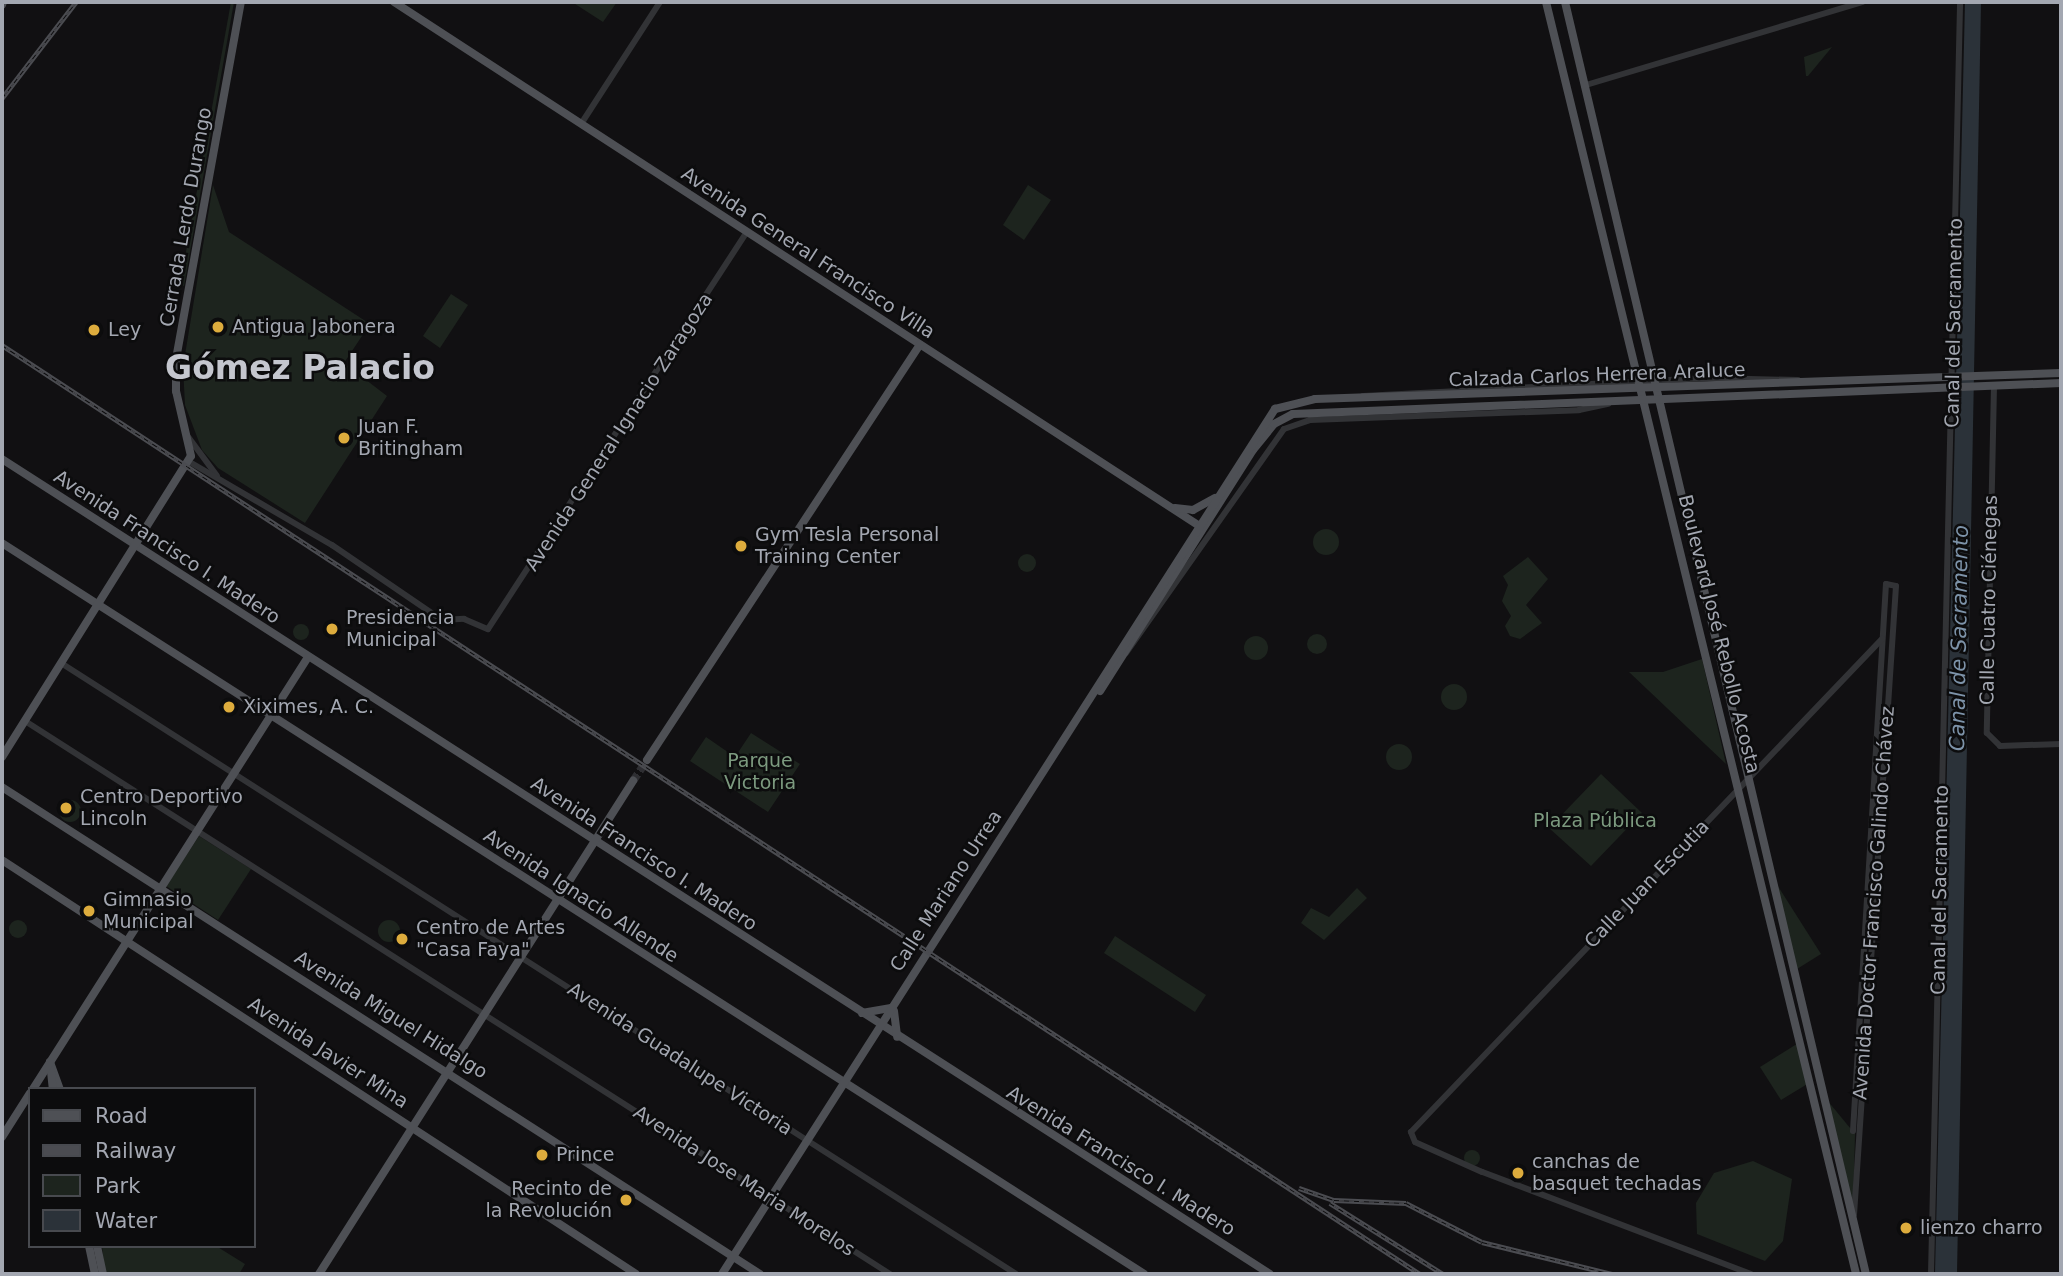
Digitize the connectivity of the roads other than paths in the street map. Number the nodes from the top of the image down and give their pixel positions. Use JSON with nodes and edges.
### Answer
{"nodes":[{"id":1,"x":241,"y":2,"type":"edge"},
{"id":2,"x":394,"y":2,"type":"edge"},
{"id":3,"x":660,"y":2,"type":"edge"},
{"id":4,"x":1546,"y":2,"type":"edge"},
{"id":5,"x":1565,"y":2,"type":"edge"},
{"id":6,"x":1863,"y":2,"type":"edge"},
{"id":7,"x":1960,"y":2,"type":"edge"},
{"id":8,"x":1586,"y":85,"type":"junction"},
{"id":9,"x":581,"y":124,"type":"junction"},
{"id":10,"x":747,"y":232,"type":"junction"},
{"id":11,"x":1607,"y":249,"type":"junction"},
{"id":12,"x":1633,"y":283,"type":"junction"},
{"id":13,"x":920,"y":345,"type":"junction"},
{"id":14,"x":2061,"y":373,"type":"edge"},
{"id":15,"x":2019,"y":374,"type":"junction"},
{"id":16,"x":1953,"y":376,"type":"junction"},
{"id":17,"x":2061,"y":383,"type":"edge"},
{"id":18,"x":1641,"y":385,"type":"junction"},
{"id":19,"x":2020,"y":385,"type":"junction"},
{"id":20,"x":1994,"y":386,"type":"junction"},
{"id":21,"x":1953,"y":387,"type":"junction"},
{"id":22,"x":1657,"y":389,"type":"junction"},
{"id":23,"x":1644,"y":399,"type":"junction"},
{"id":24,"x":1338,"y":414,"type":"junction"},
{"id":25,"x":189,"y":438,"type":"junction"},
{"id":26,"x":2,"y":459,"type":"edge"},
{"id":27,"x":188,"y":461,"type":"junction"},
{"id":28,"x":223,"y":482,"type":"junction"},
{"id":29,"x":1217,"y":497,"type":"junction"},
{"id":30,"x":1167,"y":506,"type":"junction"},
{"id":31,"x":1202,"y":527,"type":"junction"},
{"id":32,"x":2,"y":543,"type":"edge"},
{"id":33,"x":136,"y":546,"type":"junction"},
{"id":34,"x":1682,"y":547,"type":"junction"},
{"id":35,"x":1698,"y":570,"type":"junction"},
{"id":36,"x":98,"y":606,"type":"junction"},
{"id":37,"x":1700,"y":622,"type":"junction"},
{"id":38,"x":1881,"y":639,"type":"junction"},
{"id":39,"x":1891,"y":639,"type":"junction"},
{"id":40,"x":1720,"y":648,"type":"junction"},
{"id":41,"x":1125,"y":654,"type":"junction"},
{"id":42,"x":308,"y":657,"type":"junction"},
{"id":43,"x":61,"y":663,"type":"junction"},
{"id":44,"x":270,"y":715,"type":"junction"},
{"id":45,"x":24,"y":721,"type":"junction"},
{"id":46,"x":2061,"y":744,"type":"edge"},
{"id":47,"x":2,"y":757,"type":"edge"},
{"id":48,"x":647,"y":760,"type":"tunnel mouth"},
{"id":49,"x":233,"y":771,"type":"junction"},
{"id":50,"x":1748,"y":778,"type":"junction"},
{"id":51,"x":633,"y":780,"type":"tunnel mouth"},
{"id":52,"x":1741,"y":786,"type":"junction"},
{"id":53,"x":2,"y":787,"type":"edge"},
{"id":54,"x":198,"y":830,"type":"junction"},
{"id":55,"x":594,"y":841,"type":"junction"},
{"id":56,"x":2,"y":860,"type":"edge"},
{"id":57,"x":160,"y":888,"type":"junction"},
{"id":58,"x":558,"y":899,"type":"junction"},
{"id":59,"x":127,"y":941,"type":"junction"},
{"id":60,"x":521,"y":957,"type":"junction"},
{"id":61,"x":1785,"y":980,"type":"junction"},
{"id":62,"x":892,"y":1006,"type":"junction"},
{"id":63,"x":860,"y":1013,"type":"junction"},
{"id":64,"x":1802,"y":1014,"type":"junction"},
{"id":65,"x":484,"y":1015,"type":"junction"},
{"id":66,"x":879,"y":1026,"type":"junction"},
{"id":67,"x":897,"y":1037,"type":"junction"},
{"id":68,"x":50,"y":1062,"type":"junction"},
{"id":69,"x":449,"y":1070,"type":"junction"},
{"id":70,"x":843,"y":1083,"type":"junction"},
{"id":71,"x":34,"y":1087,"type":"edge"},
{"id":72,"x":54,"y":1087,"type":"edge"},
{"id":73,"x":59,"y":1087,"type":"edge"},
{"id":74,"x":28,"y":1096,"type":"edge"},
{"id":75,"x":413,"y":1128,"type":"junction"},
{"id":76,"x":1853,"y":1131,"type":"dead end"},
{"id":77,"x":2,"y":1136,"type":"edge"},
{"id":78,"x":807,"y":1140,"type":"junction"},
{"id":79,"x":770,"y":1198,"type":"junction"},
{"id":80,"x":1853,"y":1221,"type":"junction"},
{"id":81,"x":89,"y":1248,"type":"edge"},
{"id":82,"x":97,"y":1248,"type":"edge"},
{"id":83,"x":733,"y":1257,"type":"junction"},
{"id":84,"x":95,"y":1274,"type":"edge"},
{"id":85,"x":103,"y":1274,"type":"edge"},
{"id":86,"x":319,"y":1274,"type":"edge"},
{"id":87,"x":636,"y":1274,"type":"edge"},
{"id":88,"x":722,"y":1274,"type":"edge"},
{"id":89,"x":760,"y":1274,"type":"edge"},
{"id":90,"x":890,"y":1274,"type":"edge"},
{"id":91,"x":1016,"y":1274,"type":"edge"},
{"id":92,"x":1144,"y":1274,"type":"edge"},
{"id":93,"x":1270,"y":1274,"type":"edge"},
{"id":94,"x":1751,"y":1274,"type":"edge"},
{"id":95,"x":1856,"y":1274,"type":"edge"},
{"id":96,"x":1866,"y":1274,"type":"edge"},
{"id":97,"x":1931,"y":1274,"type":"edge"}],
"edges":[{"from":1,"to":25,"type":"main road","name":"Cerrada Lerdo Durango"},
{"from":2,"to":9,"type":"main road","name":"Avenida General Francisco Villa"},
{"from":3,"to":9,"type":"street"},
{"from":4,"to":11,"type":"main road","name":"Boulevard José Rebollo Acosta"},
{"from":5,"to":8,"type":"main road","name":"Boulevard José Rebollo Acosta"},
{"from":6,"to":8,"type":"street"},
{"from":7,"to":16,"type":"street","name":"Canal del Sacramento"},
{"from":8,"to":12,"type":"main road","name":"Boulevard José Rebollo Acosta"},
{"from":9,"to":10,"type":"main road","name":"Avenida General Francisco Villa"},
{"from":10,"to":13,"type":"main road","name":"Avenida General Francisco Villa"},
{"from":10,"to":28,"type":"street","name":"Avenida General Ignacio Zaragoza"},
{"from":11,"to":12,"type":"main road"},
{"from":11,"to":18,"type":"main road","name":"Boulevard José Rebollo Acosta"},
{"from":12,"to":22,"type":"main road","name":"Boulevard José Rebollo Acosta"},
{"from":13,"to":30,"type":"main road","name":"Avenida General Francisco Villa"},
{"from":13,"to":48,"type":"main road"},
{"from":14,"to":15,"type":"main road","name":"Calzada Carlos Herrera Araluce"},
{"from":15,"to":16,"type":"main road","name":"Calzada Carlos Herrera Araluce"},
{"from":15,"to":19,"type":"main road"},
{"from":16,"to":21,"type":"street","name":"Canal del Sacramento"},
{"from":16,"to":22,"type":"main road","name":"Calzada Carlos Herrera Araluce"},
{"from":17,"to":19,"type":"main road","name":"Calzada Carlos Herrera Araluce"},
{"from":18,"to":22,"type":"main road","name":"Calzada Carlos Herrera Araluce"},
{"from":18,"to":23,"type":"main road","name":"Boulevard José Rebollo Acosta"},
{"from":18,"to":29,"type":"main road","name":"Calzada Carlos Herrera Araluce"},
{"from":19,"to":20,"type":"main road","name":"Calzada Carlos Herrera Araluce"},
{"from":20,"to":21,"type":"main road","name":"Calzada Carlos Herrera Araluce"},
{"from":20,"to":46,"type":"street","name":"Calle Cuatro Ciénegas"},
{"from":21,"to":22,"type":"main road","name":"Calzada Carlos Herrera Araluce"},
{"from":21,"to":97,"type":"street","name":"Canal del Sacramento"},
{"from":22,"to":23,"type":"main road","name":"Calzada Carlos Herrera Araluce"},
{"from":22,"to":35,"type":"main road","name":"Boulevard José Rebollo Acosta"},
{"from":23,"to":24,"type":"main road","name":"Calzada Carlos Herrera Araluce"},
{"from":23,"to":34,"type":"main road","name":"Boulevard José Rebollo Acosta"},
{"from":24,"to":31,"type":"main road","name":"Calzada Carlos Herrera Araluce"},
{"from":24,"to":41,"type":"street"},
{"from":25,"to":27,"type":"main road","name":"Cerrada Lerdo Durango"},
{"from":25,"to":28,"type":"street"},
{"from":26,"to":33,"type":"main road","name":"Avenida Francisco I. Madero"},
{"from":27,"to":28,"type":"street"},
{"from":27,"to":33,"type":"main road"},
{"from":29,"to":30,"type":"main road"},
{"from":29,"to":31,"type":"main road","name":"Calzada Carlos Herrera Araluce"},
{"from":30,"to":31,"type":"main road","name":"Avenida General Francisco Villa"},
{"from":31,"to":41,"type":"main road","name":"Calle Mariano Urrea"},
{"from":31,"to":62,"type":"main road","name":"Calle Mariano Urrea"},
{"from":32,"to":36,"type":"main road","name":"Avenida Ignacio Allende"},
{"from":33,"to":36,"type":"main road"},
{"from":33,"to":42,"type":"main road","name":"Avenida Francisco I. Madero"},
{"from":34,"to":35,"type":"main road"},
{"from":34,"to":37,"type":"main road","name":"Boulevard José Rebollo Acosta"},
{"from":35,"to":40,"type":"main road","name":"Boulevard José Rebollo Acosta"},
{"from":36,"to":43,"type":"main road"},
{"from":36,"to":44,"type":"main road","name":"Avenida Ignacio Allende"},
{"from":37,"to":40,"type":"main road"},
{"from":37,"to":52,"type":"main road","name":"Boulevard José Rebollo Acosta"},
{"from":38,"to":39,"type":"street"},
{"from":38,"to":39,"type":"street","name":"Avenida Doctor Francisco Galindo Chávez"},
{"from":38,"to":50,"type":"street","name":"Calle Juan Escutia"},
{"from":38,"to":76,"type":"street","name":"Avenida Doctor Francisco Galindo Chávez"},
{"from":39,"to":80,"type":"street","name":"Avenida Doctor Francisco Galindo Chávez"},
{"from":40,"to":50,"type":"main road","name":"Boulevard José Rebollo Acosta"},
{"from":41,"to":67,"type":"main road","name":"Calle Mariano Urrea"},
{"from":42,"to":44,"type":"main road"},
{"from":42,"to":55,"type":"main road","name":"Avenida Francisco I. Madero"},
{"from":43,"to":45,"type":"main road"},
{"from":43,"to":49,"type":"street","name":"Avenida Guadalupe Victoria"},
{"from":44,"to":49,"type":"main road"},
{"from":44,"to":58,"type":"main road","name":"Avenida Ignacio Allende"},
{"from":45,"to":47,"type":"main road"},
{"from":45,"to":54,"type":"street","name":"Avenida Jose Maria Morelos"},
{"from":49,"to":54,"type":"main road"},
{"from":49,"to":60,"type":"street","name":"Avenida Guadalupe Victoria"},
{"from":50,"to":52,"type":"street","name":"Calle Juan Escutia"},
{"from":50,"to":64,"type":"main road","name":"Boulevard José Rebollo Acosta"},
{"from":51,"to":55,"type":"main road"},
{"from":52,"to":61,"type":"main road","name":"Boulevard José Rebollo Acosta"},
{"from":52,"to":94,"type":"street","name":"Calle Juan Escutia"},
{"from":53,"to":57,"type":"main road","name":"Avenida Miguel Hidalgo"},
{"from":54,"to":57,"type":"main road"},
{"from":54,"to":65,"type":"street","name":"Avenida Jose Maria Morelos"},
{"from":55,"to":58,"type":"main road"},
{"from":55,"to":63,"type":"main road","name":"Avenida Francisco I. Madero"},
{"from":56,"to":59,"type":"main road","name":"Avenida Javier Mina"},
{"from":57,"to":59,"type":"main road"},
{"from":57,"to":69,"type":"main road","name":"Avenida Miguel Hidalgo"},
{"from":58,"to":60,"type":"main road"},
{"from":58,"to":70,"type":"main road","name":"Avenida Ignacio Allende"},
{"from":59,"to":68,"type":"main road"},
{"from":59,"to":75,"type":"main road","name":"Avenida Javier Mina"},
{"from":60,"to":65,"type":"main road"},
{"from":60,"to":78,"type":"street","name":"Avenida Guadalupe Victoria"},
{"from":61,"to":64,"type":"main road"},
{"from":61,"to":95,"type":"main road","name":"Boulevard José Rebollo Acosta"},
{"from":62,"to":63,"type":"main road"},
{"from":62,"to":66,"type":"main road","name":"Calle Mariano Urrea"},
{"from":63,"to":66,"type":"main road","name":"Avenida Francisco I. Madero"},
{"from":64,"to":80,"type":"main road","name":"Boulevard José Rebollo Acosta"},
{"from":65,"to":69,"type":"main road"},
{"from":65,"to":79,"type":"street","name":"Avenida Jose Maria Morelos"},
{"from":66,"to":67,"type":"main road","name":"Avenida Francisco I. Madero"},
{"from":66,"to":70,"type":"main road","name":"Calle Mariano Urrea"},
{"from":67,"to":93,"type":"main road","name":"Avenida Francisco I. Madero"},
{"from":68,"to":71,"type":"main road"},
{"from":68,"to":72,"type":"main road"},
{"from":68,"to":73,"type":"main road"},
{"from":69,"to":75,"type":"main road"},
{"from":69,"to":83,"type":"main road","name":"Avenida Miguel Hidalgo"},
{"from":70,"to":78,"type":"main road","name":"Calle Mariano Urrea"},
{"from":70,"to":92,"type":"main road","name":"Avenida Ignacio Allende"},
{"from":74,"to":77,"type":"main road"},
{"from":75,"to":86,"type":"main road"},
{"from":75,"to":87,"type":"main road","name":"Avenida Javier Mina"},
{"from":78,"to":79,"type":"main road","name":"Calle Mariano Urrea"},
{"from":78,"to":91,"type":"street","name":"Avenida Guadalupe Victoria"},
{"from":79,"to":83,"type":"main road","name":"Calle Mariano Urrea"},
{"from":79,"to":90,"type":"street","name":"Avenida Jose Maria Morelos"},
{"from":80,"to":96,"type":"main road","name":"Boulevard José Rebollo Acosta"},
{"from":81,"to":84,"type":"main road"},
{"from":82,"to":85,"type":"main road"},
{"from":83,"to":88,"type":"main road","name":"Calle Mariano Urrea"},
{"from":83,"to":89,"type":"main road","name":"Avenida Miguel Hidalgo"}]}
